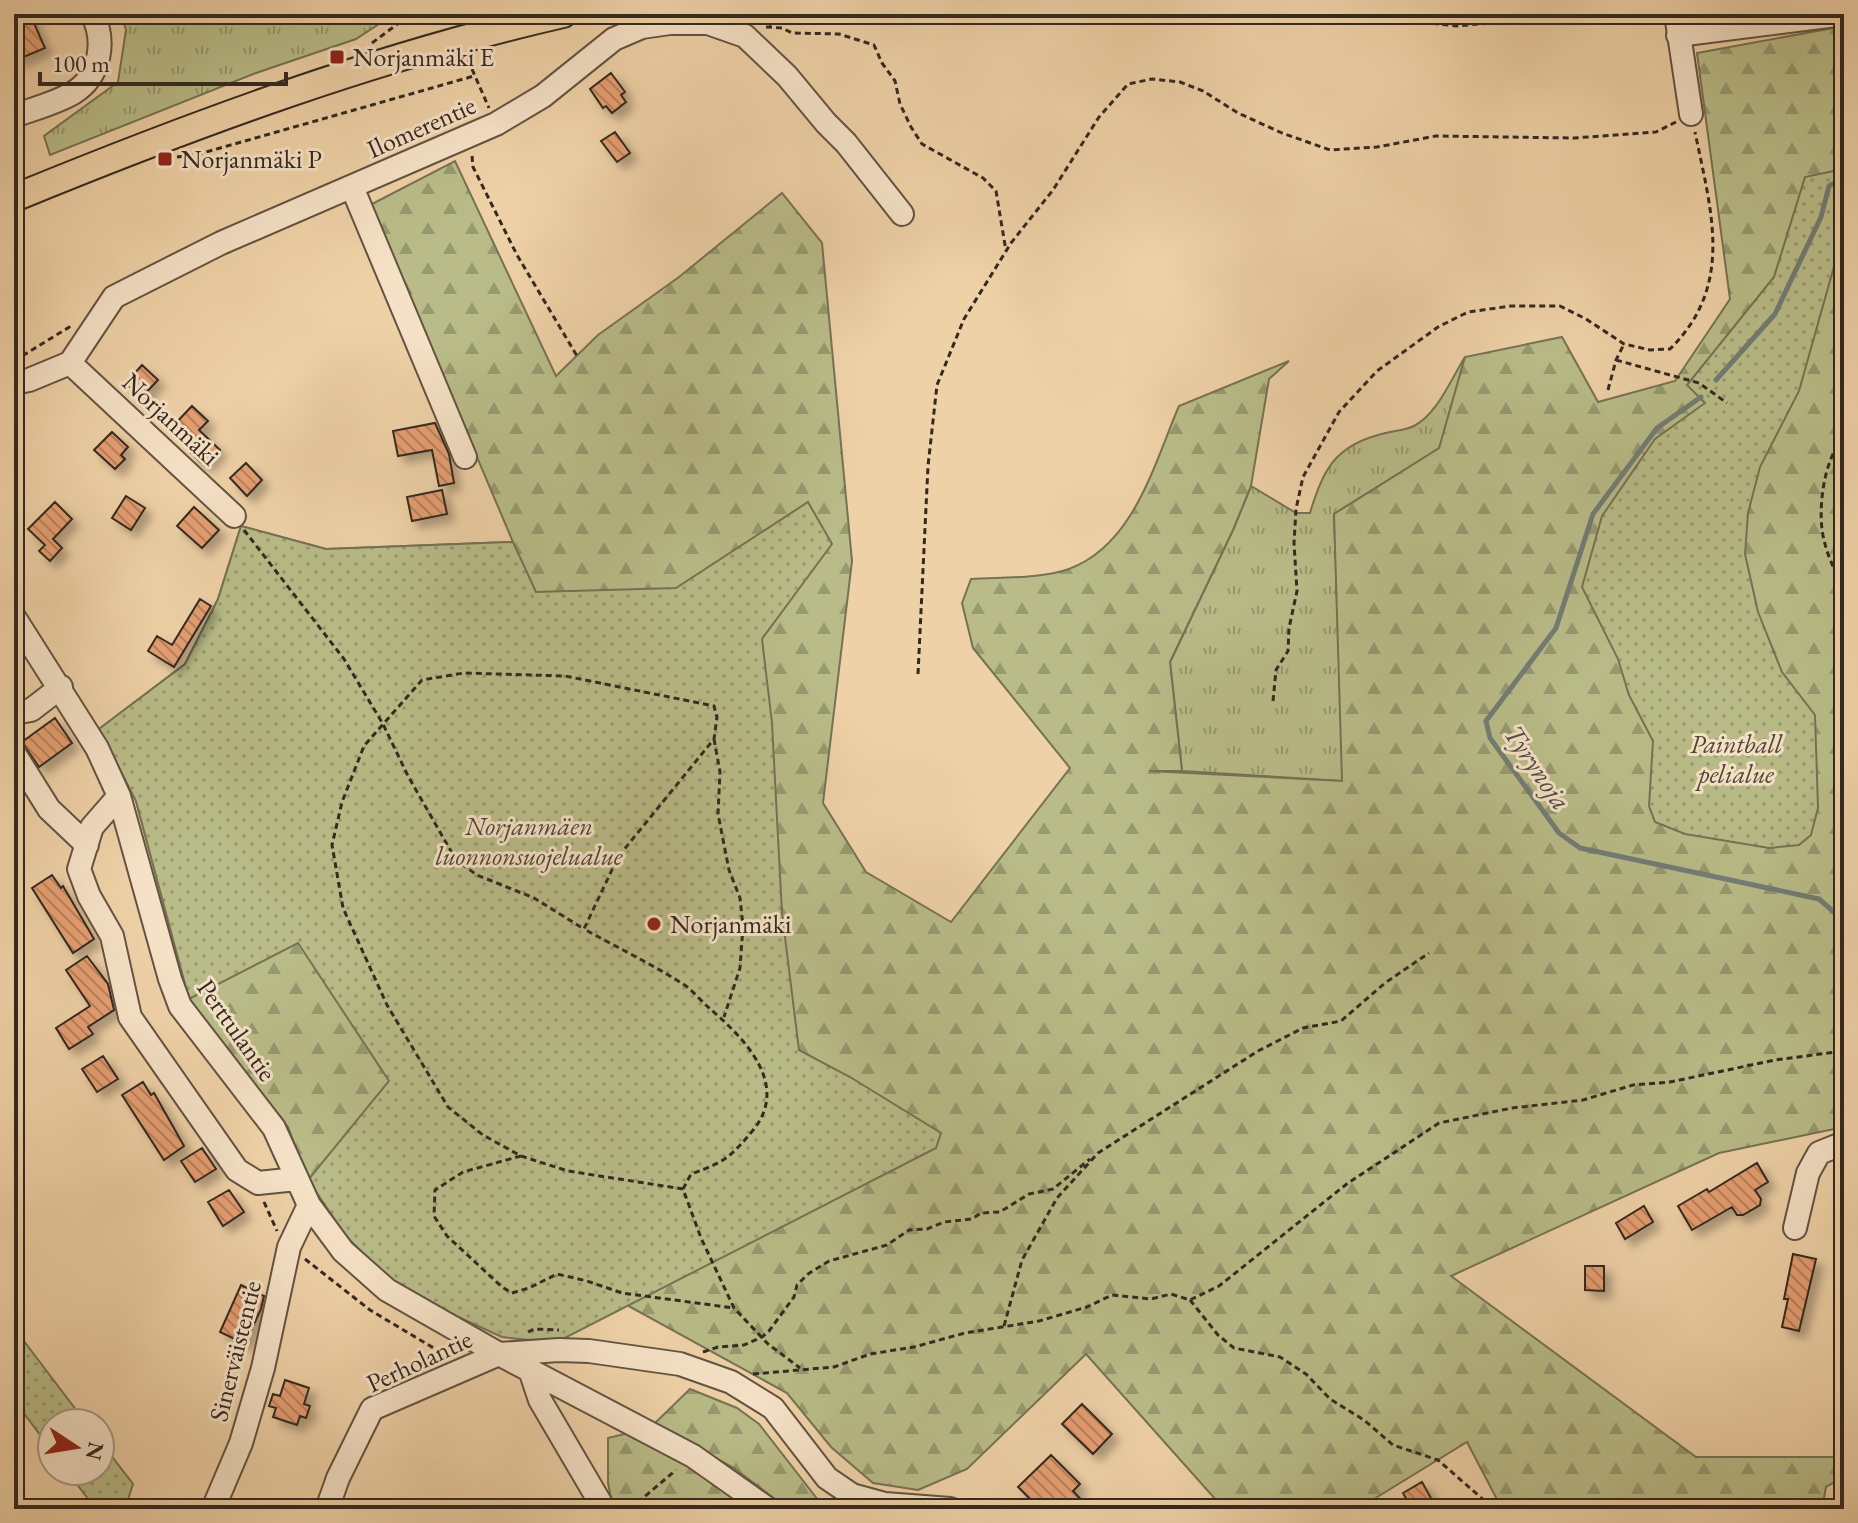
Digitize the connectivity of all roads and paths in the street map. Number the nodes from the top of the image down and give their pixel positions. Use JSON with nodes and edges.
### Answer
{"nodes":[{"id":1,"x":92,"y":14,"type":"edge"},
{"id":2,"x":563,"y":14,"type":"edge"},
{"id":3,"x":790,"y":14,"type":"edge"},
{"id":4,"x":1353,"y":14,"type":"edge"},
{"id":5,"x":1597,"y":14,"type":"edge"},
{"id":6,"x":1844,"y":14,"type":"edge"},
{"id":7,"x":1677,"y":24,"type":"edge"},
{"id":8,"x":766,"y":27,"type":"junction"},
{"id":9,"x":745,"y":36,"type":"junction"},
{"id":10,"x":467,"y":56,"type":"dead end"},
{"id":11,"x":474,"y":76,"type":"junction"},
{"id":12,"x":1691,"y":114,"type":"junction"},
{"id":13,"x":14,"y":116,"type":"edge"},
{"id":14,"x":496,"y":124,"type":"junction"},
{"id":15,"x":471,"y":137,"type":"junction"},
{"id":16,"x":165,"y":159,"type":"dead end"},
{"id":17,"x":352,"y":187,"type":"junction"},
{"id":18,"x":14,"y":198,"type":"edge"},
{"id":19,"x":902,"y":214,"type":"dead end"},
{"id":20,"x":1006,"y":251,"type":"junction"},
{"id":21,"x":78,"y":322,"type":"dead end"},
{"id":22,"x":1624,"y":344,"type":"junction"},
{"id":23,"x":577,"y":356,"type":"dead end"},
{"id":24,"x":1616,"y":360,"type":"junction"},
{"id":25,"x":14,"y":361,"type":"edge"},
{"id":26,"x":70,"y":363,"type":"junction"},
{"id":27,"x":14,"y":383,"type":"edge"},
{"id":28,"x":1608,"y":390,"type":"dead end"},
{"id":29,"x":1727,"y":403,"type":"dead end"},
{"id":30,"x":1844,"y":437,"type":"edge"},
{"id":31,"x":465,"y":457,"type":"dead end"},
{"id":32,"x":234,"y":516,"type":"joint"},
{"id":33,"x":1844,"y":591,"type":"edge"},
{"id":34,"x":16,"y":622,"type":"edge"},
{"id":35,"x":918,"y":674,"type":"dead end"},
{"id":36,"x":61,"y":687,"type":"junction"},
{"id":37,"x":1273,"y":701,"type":"dead end"},
{"id":38,"x":14,"y":713,"type":"edge"},
{"id":39,"x":383,"y":724,"type":"junction"},
{"id":40,"x":714,"y":739,"type":"junction"},
{"id":41,"x":14,"y":753,"type":"edge"},
{"id":42,"x":119,"y":796,"type":"junction"},
{"id":43,"x":87,"y":845,"type":"junction"},
{"id":44,"x":584,"y":929,"type":"junction"},
{"id":45,"x":1429,"y":953,"type":"dead end"},
{"id":46,"x":724,"y":1019,"type":"junction"},
{"id":47,"x":1844,"y":1051,"type":"edge"},
{"id":48,"x":1844,"y":1143,"type":"edge"},
{"id":49,"x":1098,"y":1153,"type":"junction"},
{"id":50,"x":521,"y":1156,"type":"junction"},
{"id":51,"x":297,"y":1179,"type":"junction"},
{"id":52,"x":258,"y":1183,"type":"junction"},
{"id":53,"x":683,"y":1189,"type":"junction"},
{"id":54,"x":309,"y":1205,"type":"junction"},
{"id":55,"x":1795,"y":1228,"type":"dead end"},
{"id":56,"x":289,"y":1247,"type":"junction"},
{"id":57,"x":1190,"y":1300,"type":"junction"},
{"id":58,"x":734,"y":1308,"type":"junction"},
{"id":59,"x":1004,"y":1326,"type":"junction"},
{"id":60,"x":762,"y":1337,"type":"junction"},
{"id":61,"x":499,"y":1354,"type":"junction"},
{"id":62,"x":692,"y":1355,"type":"dead end"},
{"id":63,"x":800,"y":1368,"type":"junction"},
{"id":64,"x":468,"y":1369,"type":"junction"},
{"id":65,"x":530,"y":1370,"type":"junction"},
{"id":66,"x":738,"y":1387,"type":"junction"},
{"id":67,"x":693,"y":1456,"type":"junction"},
{"id":68,"x":213,"y":1509,"type":"edge"},
{"id":69,"x":327,"y":1509,"type":"edge"},
{"id":70,"x":604,"y":1509,"type":"edge"},
{"id":71,"x":630,"y":1509,"type":"edge"},
{"id":72,"x":768,"y":1509,"type":"edge"},
{"id":73,"x":950,"y":1509,"type":"edge"},
{"id":74,"x":1494,"y":1509,"type":"edge"}],
"edges":[{"from":1,"to":13,"type":"street"},
{"from":2,"to":18,"type":"main road"},
{"from":3,"to":8,"type":"path"},
{"from":4,"to":5,"type":"path"},
{"from":6,"to":7,"type":"street"},
{"from":7,"to":12,"type":"street"},
{"from":8,"to":9,"type":"path"},
{"from":8,"to":20,"type":"path"},
{"from":9,"to":14,"type":"street","name":"Ilomerentie"},
{"from":9,"to":19,"type":"street","name":"Ilomerentie"},
{"from":10,"to":11,"type":"path"},
{"from":11,"to":14,"type":"path"},
{"from":11,"to":16,"type":"path"},
{"from":12,"to":20,"type":"path"},
{"from":12,"to":22,"type":"path"},
{"from":14,"to":15,"type":"street","name":"Ilomerentie"},
{"from":15,"to":17,"type":"street","name":"Ilomerentie"},
{"from":15,"to":23,"type":"path"},
{"from":17,"to":26,"type":"street","name":"Ilomerentie"},
{"from":17,"to":31,"type":"street"},
{"from":20,"to":35,"type":"path"},
{"from":21,"to":25,"type":"path"},
{"from":22,"to":24,"type":"path"},
{"from":22,"to":37,"type":"path"},
{"from":24,"to":28,"type":"path"},
{"from":24,"to":29,"type":"path"},
{"from":26,"to":27,"type":"street"},
{"from":26,"to":32,"type":"street","name":"Norjanmäki"},
{"from":30,"to":33,"type":"path"},
{"from":32,"to":39,"type":"path"},
{"from":34,"to":36,"type":"street","name":"Perttulantie"},
{"from":36,"to":38,"type":"street"},
{"from":36,"to":42,"type":"street","name":"Perttulantie"},
{"from":39,"to":40,"type":"path"},
{"from":39,"to":44,"type":"path"},
{"from":39,"to":50,"type":"path"},
{"from":40,"to":44,"type":"path"},
{"from":40,"to":46,"type":"path"},
{"from":41,"to":43,"type":"street"},
{"from":42,"to":43,"type":"street"},
{"from":42,"to":51,"type":"street","name":"Perttulantie"},
{"from":43,"to":52,"type":"street"},
{"from":44,"to":46,"type":"path"},
{"from":45,"to":49,"type":"path"},
{"from":46,"to":53,"type":"path"},
{"from":47,"to":57,"type":"path"},
{"from":48,"to":55,"type":"street"},
{"from":49,"to":59,"type":"path"},
{"from":49,"to":60,"type":"path"},
{"from":50,"to":53,"type":"path"},
{"from":50,"to":58,"type":"path"},
{"from":51,"to":52,"type":"street"},
{"from":51,"to":54,"type":"street","name":"Perttulantie"},
{"from":52,"to":56,"type":"path"},
{"from":53,"to":58,"type":"path"},
{"from":54,"to":56,"type":"street","name":"Sinerväistentie"},
{"from":54,"to":61,"type":"street","name":"Perttulantie"},
{"from":56,"to":64,"type":"path"},
{"from":56,"to":68,"type":"street","name":"Sinerväistentie"},
{"from":57,"to":59,"type":"path"},
{"from":57,"to":74,"type":"path"},
{"from":58,"to":60,"type":"path"},
{"from":59,"to":63,"type":"path"},
{"from":60,"to":62,"type":"path"},
{"from":60,"to":63,"type":"path"},
{"from":61,"to":64,"type":"street","name":"Perholantie"},
{"from":61,"to":65,"type":"street","name":"Perttulantie"},
{"from":61,"to":66,"type":"street"},
{"from":63,"to":66,"type":"path"},
{"from":64,"to":69,"type":"street","name":"Perholantie"},
{"from":65,"to":67,"type":"street","name":"Perttulantie"},
{"from":65,"to":70,"type":"street"},
{"from":66,"to":73,"type":"street"},
{"from":67,"to":71,"type":"path"},
{"from":67,"to":72,"type":"street","name":"Perttulantie"}]}
